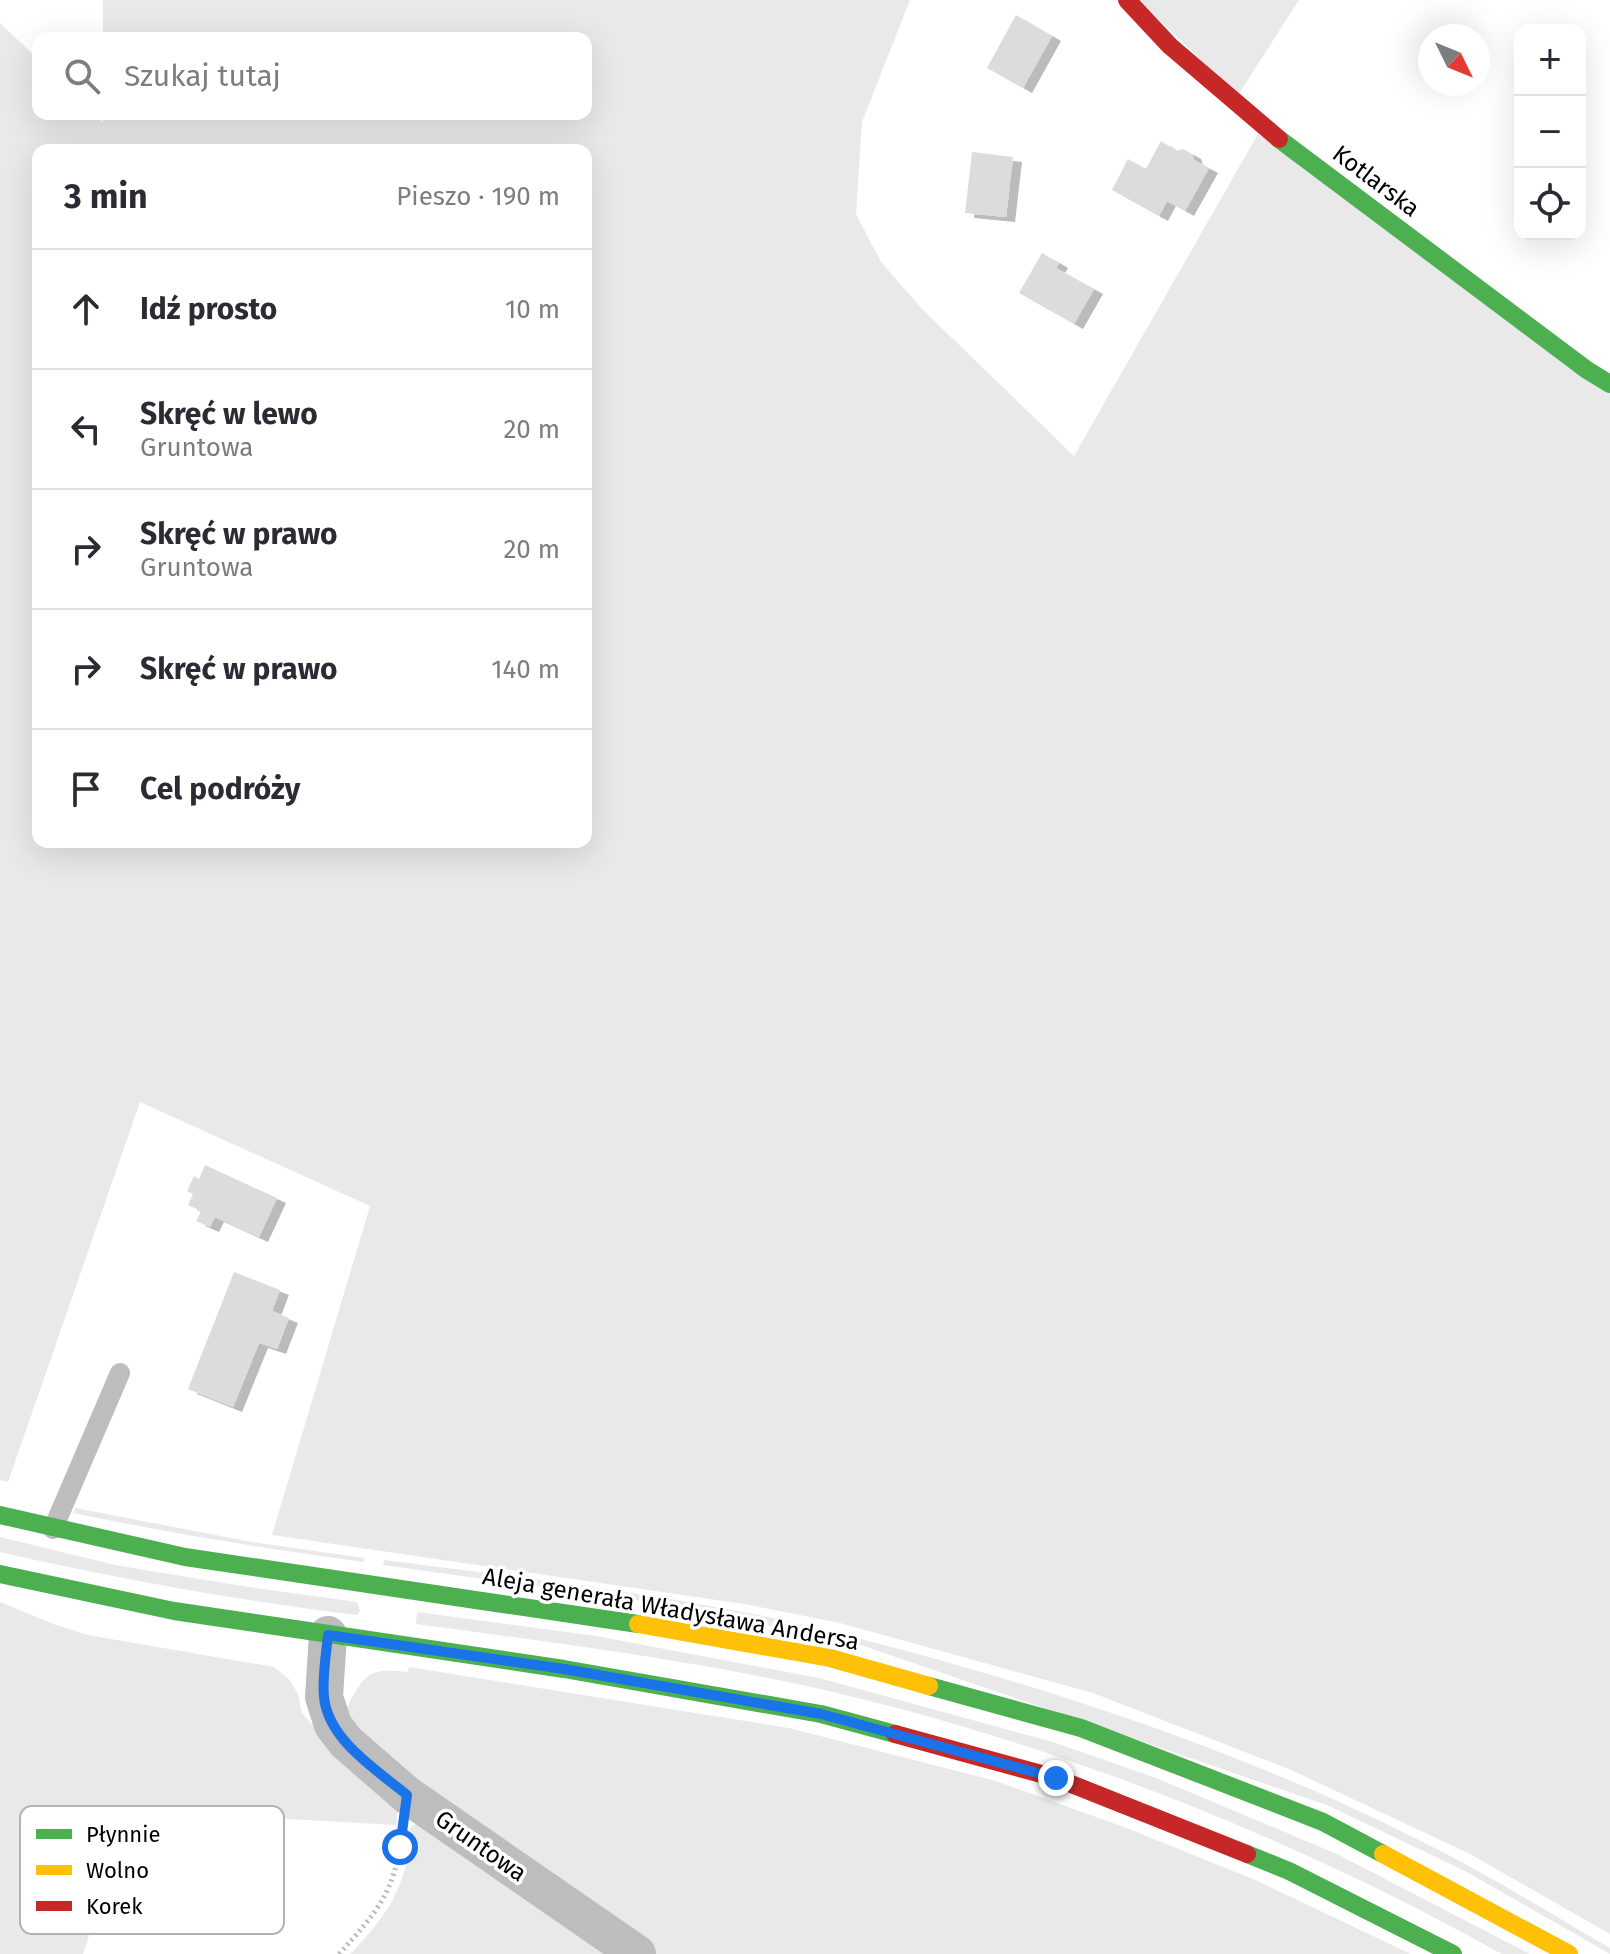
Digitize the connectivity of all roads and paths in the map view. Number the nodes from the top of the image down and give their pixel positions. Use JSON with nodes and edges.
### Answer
{"nodes":[{"id":1,"x":1127,"y":0,"type":"edge"},
{"id":2,"x":1610,"y":384,"type":"edge"},
{"id":3,"x":120,"y":1373,"type":"dead end"},
{"id":4,"x":0,"y":1515,"type":"edge"},
{"id":5,"x":53,"y":1529,"type":"junction"},
{"id":6,"x":0,"y":1574,"type":"edge"},
{"id":7,"x":328,"y":1635,"type":"junction"},
{"id":8,"x":407,"y":1795,"type":"junction"},
{"id":9,"x":339,"y":1954,"type":"edge"},
{"id":10,"x":637,"y":1954,"type":"edge"},
{"id":11,"x":1453,"y":1954,"type":"edge"},
{"id":12,"x":1569,"y":1954,"type":"edge"}],
"edges":[{"from":1,"to":2,"type":"main road","name":"Kotlarska"},
{"from":3,"to":5,"type":"lane"},
{"from":4,"to":5,"type":"main road","name":"Aleja generała Władysława Andersa"},
{"from":5,"to":12,"type":"main road","name":"Aleja generała Władysława Andersa"},
{"from":6,"to":7,"type":"main road"},
{"from":7,"to":8,"type":"street","name":"Gruntowa"},
{"from":7,"to":11,"type":"main road"},
{"from":8,"to":9,"type":"path"},
{"from":8,"to":10,"type":"street","name":"Gruntowa"}]}
